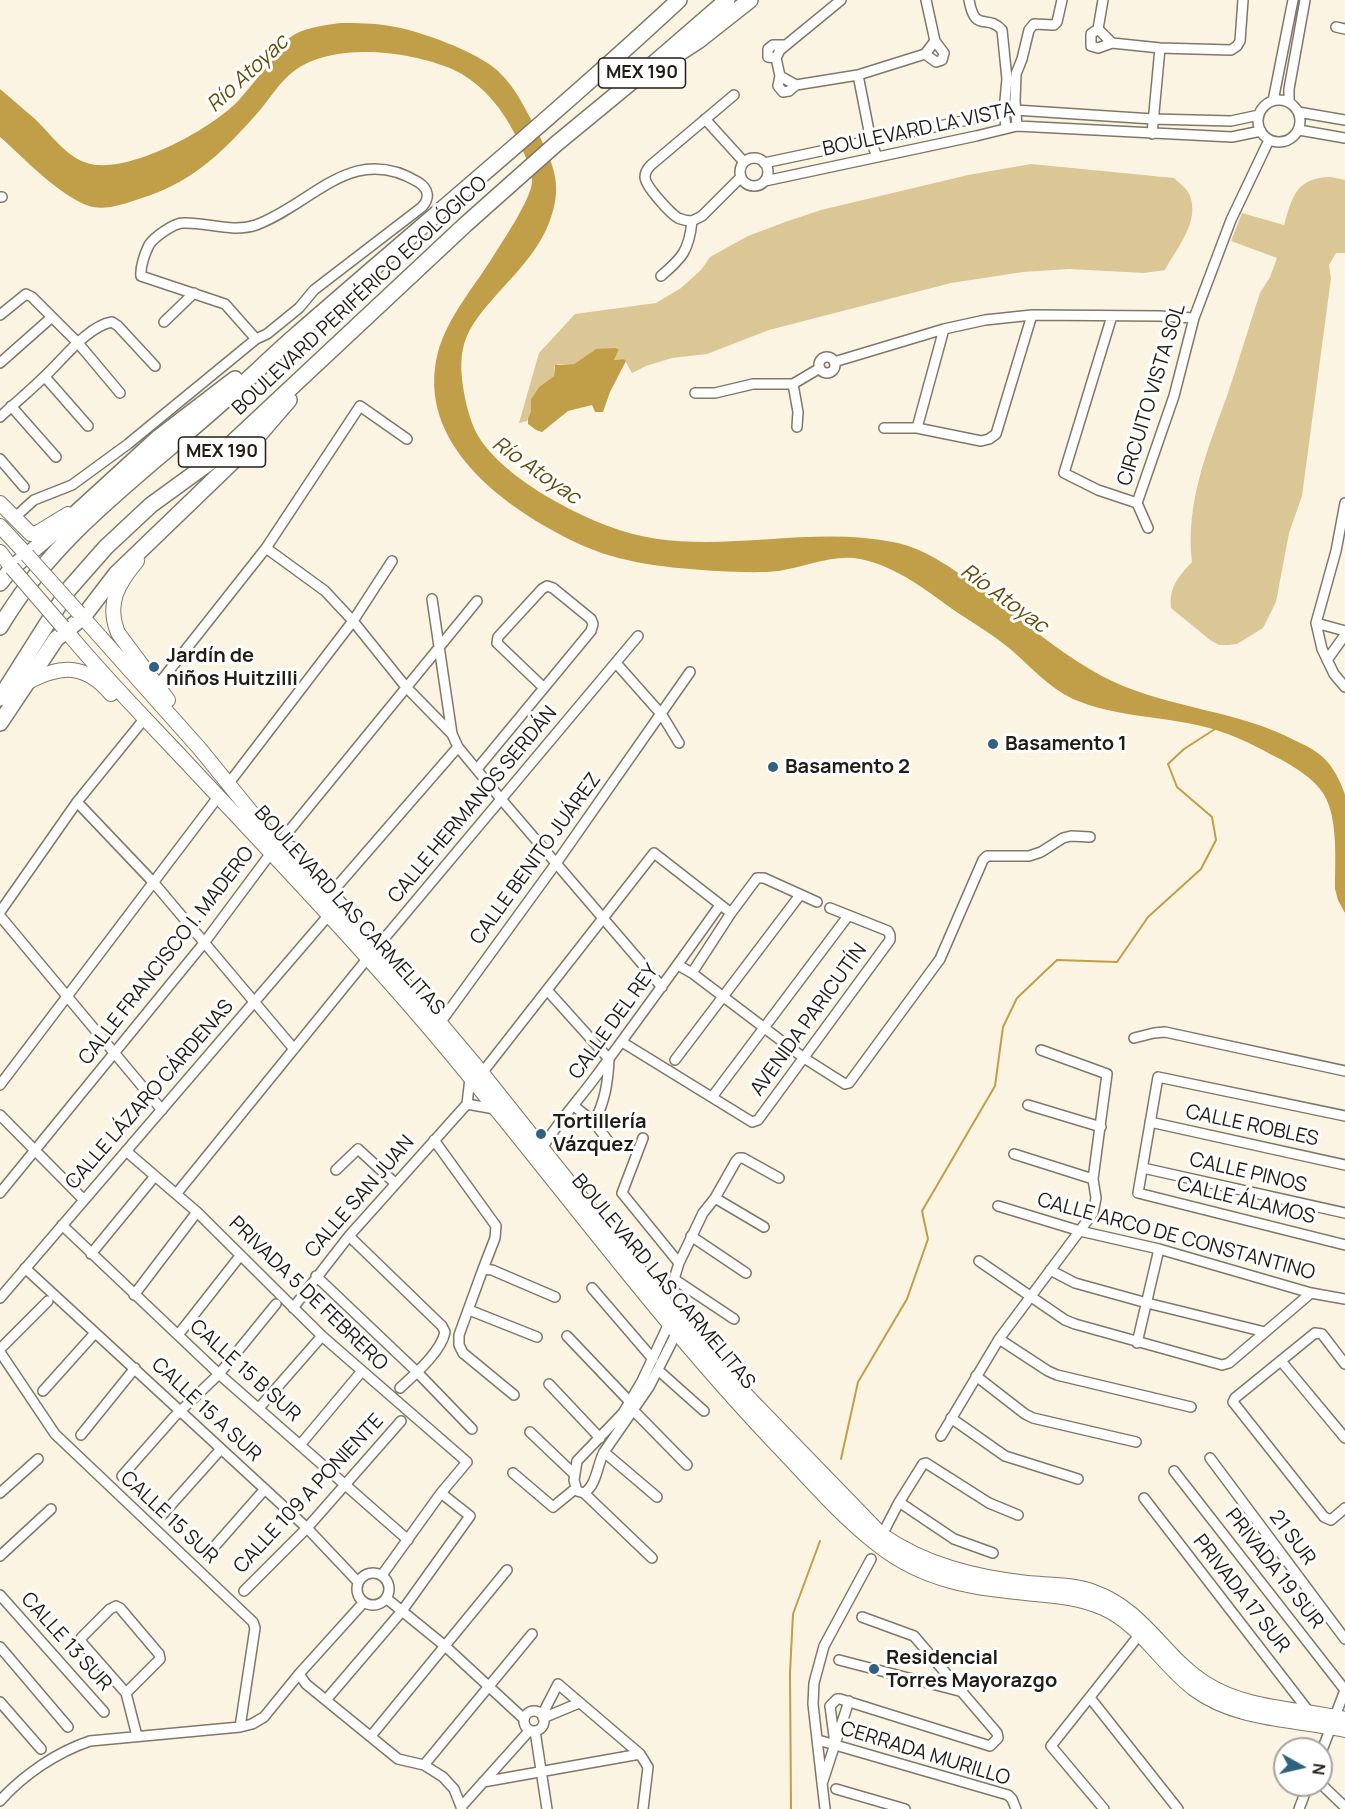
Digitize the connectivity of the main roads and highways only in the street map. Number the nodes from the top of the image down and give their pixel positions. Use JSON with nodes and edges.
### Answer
{"nodes":[{"id":1,"x":679,"y":0,"type":"edge"},
{"id":2,"x":727,"y":0,"type":"edge"},
{"id":3,"x":750,"y":0,"type":"edge"},
{"id":4,"x":652,"y":65,"type":"junction"},
{"id":5,"x":292,"y":339,"type":"junction"},
{"id":6,"x":317,"y":361,"type":"junction"},
{"id":7,"x":88,"y":502,"type":"junction"},
{"id":8,"x":0,"y":503,"type":"edge"},
{"id":9,"x":175,"y":515,"type":"junction"},
{"id":10,"x":0,"y":526,"type":"edge"},
{"id":11,"x":0,"y":552,"type":"edge"},
{"id":12,"x":27,"y":555,"type":"junction"},
{"id":13,"x":12,"y":568,"type":"junction"},
{"id":14,"x":0,"y":583,"type":"edge"},
{"id":15,"x":81,"y":615,"type":"junction"},
{"id":16,"x":0,"y":627,"type":"edge"},
{"id":17,"x":64,"y":629,"type":"junction"},
{"id":18,"x":28,"y":682,"type":"junction"},
{"id":19,"x":0,"y":698,"type":"edge"},
{"id":20,"x":145,"y":718,"type":"junction"},
{"id":21,"x":0,"y":723,"type":"edge"},
{"id":22,"x":200,"y":748,"type":"junction"},
{"id":23,"x":274,"y":849,"type":"junction"},
{"id":24,"x":371,"y":955,"type":"junction"},
{"id":25,"x":476,"y":1075,"type":"junction"},
{"id":26,"x":539,"y":1154,"type":"junction"},
{"id":27,"x":676,"y":1323,"type":"junction"},
{"id":28,"x":1126,"y":1615,"type":"junction"},
{"id":29,"x":1339,"y":1723,"type":"edge"}],
"edges":[{"from":1,"to":5,"type":"highway","name":"BOULEVARD PERIFÉRICO ECOLÓGICO","number":"MEX 190"},
{"from":2,"to":4,"type":"highway","name":"BOULEVARD PERIFÉRICO ECOLÓGICO","number":"MEX 190"},
{"from":3,"to":4,"type":"highway"},
{"from":4,"to":6,"type":"highway","name":"BOULEVARD PERIFÉRICO ECOLÓGICO","number":"MEX 190"},
{"from":5,"to":7,"type":"highway"},
{"from":5,"to":16,"type":"highway","name":"BOULEVARD PERIFÉRICO ECOLÓGICO","number":"MEX 190"},
{"from":6,"to":9,"type":"highway"},
{"from":6,"to":19,"type":"highway","name":"BOULEVARD PERIFÉRICO ECOLÓGICO","number":"MEX 190"},
{"from":7,"to":8,"type":"main road"},
{"from":7,"to":12,"type":"highway"},
{"from":9,"to":15,"type":"highway"},
{"from":9,"to":22,"type":"main road"},
{"from":10,"to":12,"type":"main road","name":"BOULEVARD LAS CARMELITAS"},
{"from":11,"to":13,"type":"main road","name":"BOULEVARD LAS CARMELITAS"},
{"from":12,"to":13,"type":"highway"},
{"from":12,"to":15,"type":"main road","name":"BOULEVARD LAS CARMELITAS","bridge":true},
{"from":13,"to":14,"type":"highway"},
{"from":13,"to":17,"type":"main road","name":"BOULEVARD LAS CARMELITAS","bridge":true},
{"from":15,"to":17,"type":"highway"},
{"from":15,"to":22,"type":"main road","name":"BOULEVARD LAS CARMELITAS"},
{"from":17,"to":18,"type":"highway"},
{"from":17,"to":20,"type":"main road","name":"BOULEVARD LAS CARMELITAS"},
{"from":18,"to":20,"type":"main road"},
{"from":18,"to":21,"type":"highway"},
{"from":20,"to":23,"type":"main road","name":"BOULEVARD LAS CARMELITAS"},
{"from":22,"to":23,"type":"main road","name":"BOULEVARD LAS CARMELITAS"},
{"from":23,"to":24,"type":"main road","name":"BOULEVARD LAS CARMELITAS"},
{"from":23,"to":24,"type":"main road","name":"BOULEVARD LAS CARMELITAS"},
{"from":24,"to":25,"type":"main road","name":"BOULEVARD LAS CARMELITAS"},
{"from":24,"to":25,"type":"main road","name":"BOULEVARD LAS CARMELITAS"},
{"from":25,"to":26,"type":"main road","name":"BOULEVARD LAS CARMELITAS"},
{"from":25,"to":26,"type":"main road","name":"BOULEVARD LAS CARMELITAS"},
{"from":26,"to":27,"type":"main road","name":"BOULEVARD LAS CARMELITAS"},
{"from":27,"to":28,"type":"main road","name":"BOULEVARD LAS CARMELITAS"},
{"from":27,"to":28,"type":"main road","name":"BOULEVARD LAS CARMELITAS"},
{"from":28,"to":29,"type":"main road","name":"BOULEVARD LAS CARMELITAS"},
{"from":28,"to":29,"type":"main road","name":"BOULEVARD LAS CARMELITAS"}]}
